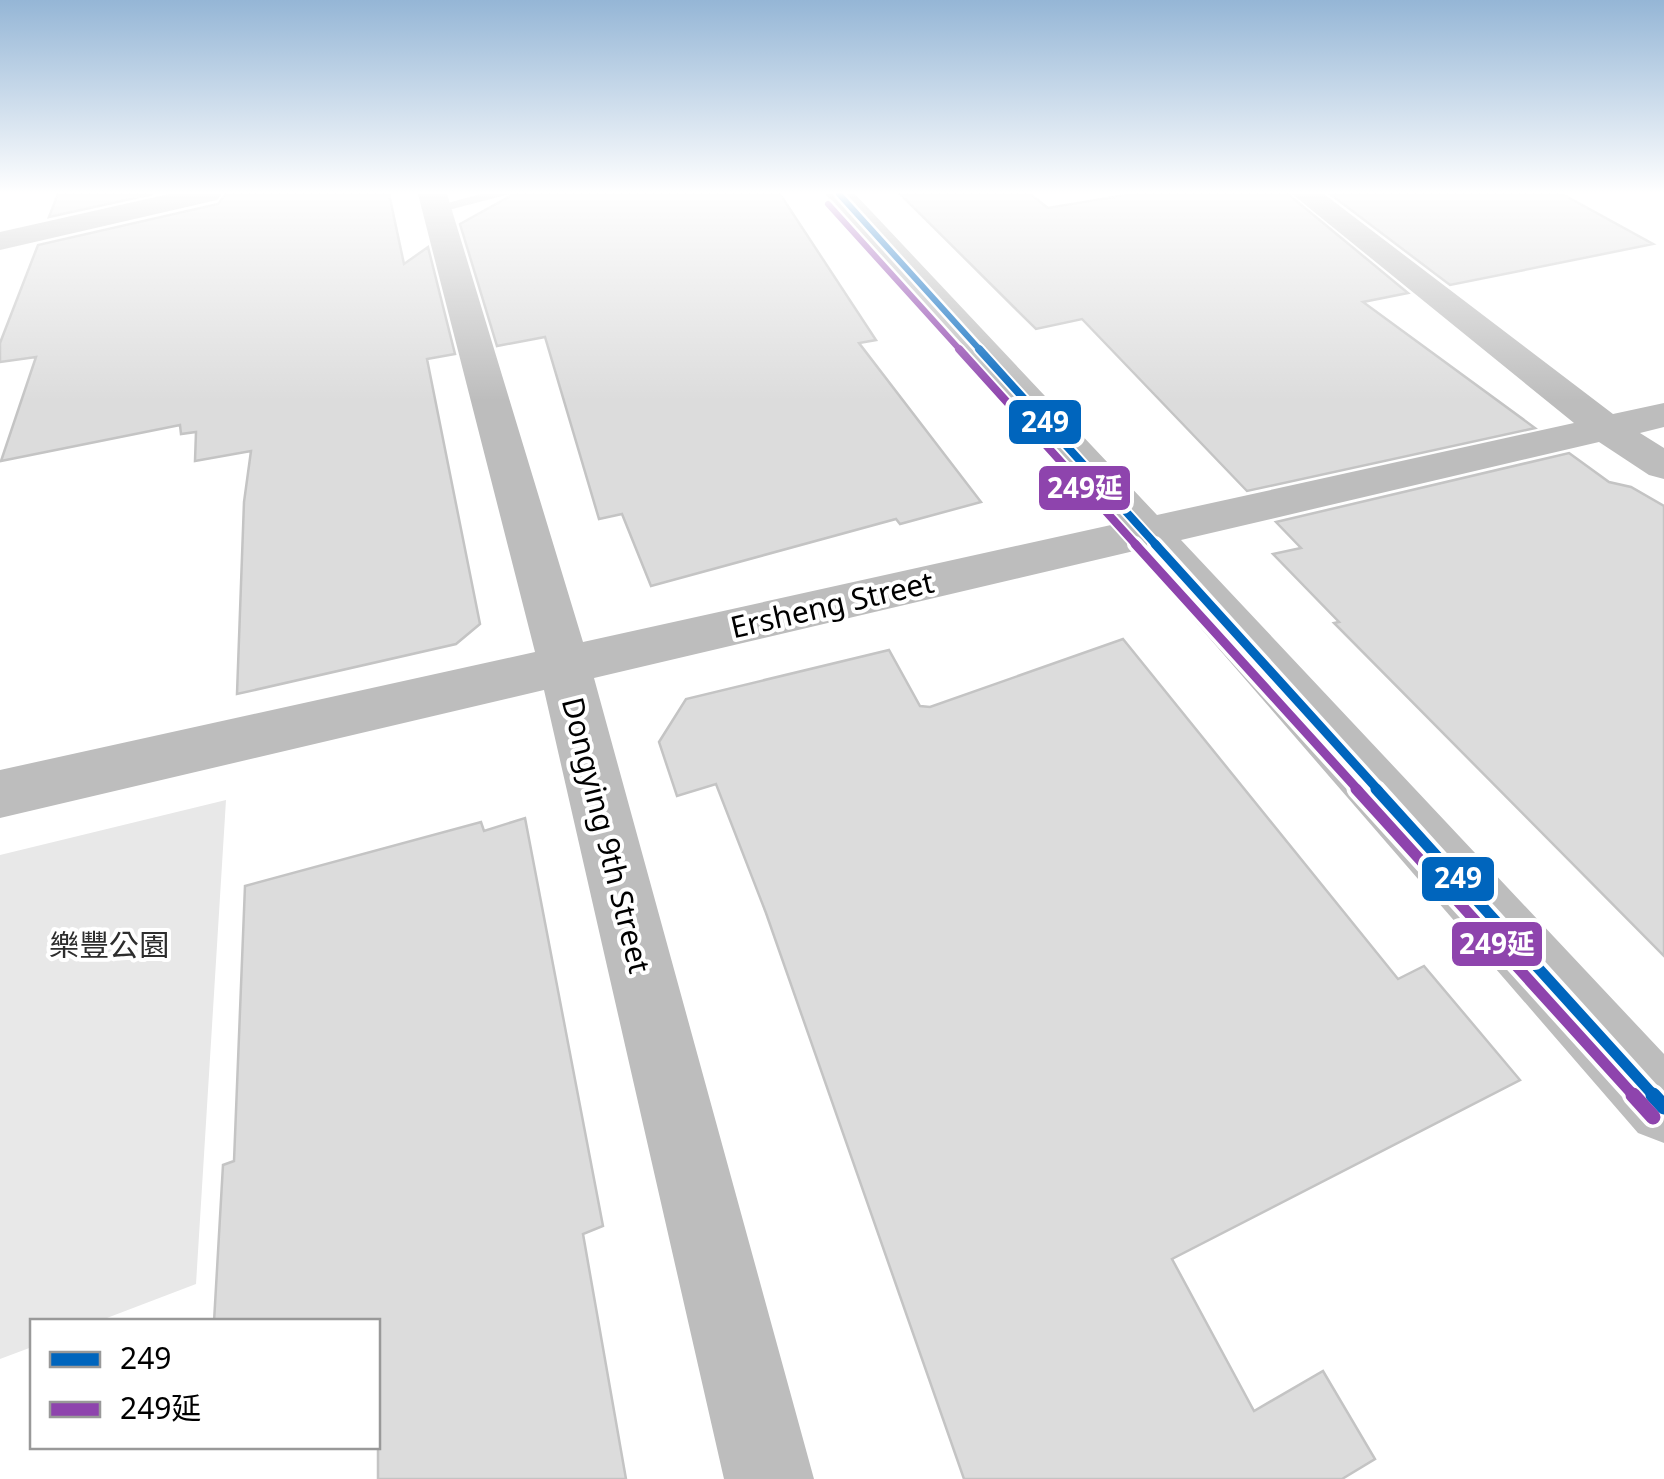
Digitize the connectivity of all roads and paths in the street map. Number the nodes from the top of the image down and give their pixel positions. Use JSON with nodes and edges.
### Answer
{"nodes":[{"id":1,"x":452,"y":263,"type":"edge"},
{"id":2,"x":901,"y":263,"type":"edge"},
{"id":3,"x":1394,"y":263,"type":"edge"},
{"id":4,"x":1664,"y":415,"type":"edge"},
{"id":5,"x":1605,"y":428,"type":"junction"},
{"id":6,"x":1664,"y":466,"type":"edge"},
{"id":7,"x":1143,"y":531,"type":"junction"},
{"id":8,"x":566,"y":668,"type":"junction"},
{"id":9,"x":0,"y":794,"type":"edge"},
{"id":10,"x":1664,"y":1106,"type":"edge"},
{"id":11,"x":769,"y":1479,"type":"edge"}],
"edges":[{"from":1,"to":8,"type":"street","name":"Dongying 9th Street"},
{"from":2,"to":7,"type":"street"},
{"from":3,"to":5,"type":"street"},
{"from":4,"to":5,"type":"street","name":"Ersheng Street"},
{"from":5,"to":6,"type":"street"},
{"from":5,"to":7,"type":"street","name":"Ersheng Street"},
{"from":7,"to":8,"type":"street","name":"Ersheng Street"},
{"from":7,"to":10,"type":"street"},
{"from":8,"to":9,"type":"street","name":"Ersheng Street"},
{"from":8,"to":11,"type":"street","name":"Dongying 9th Street"}]}
